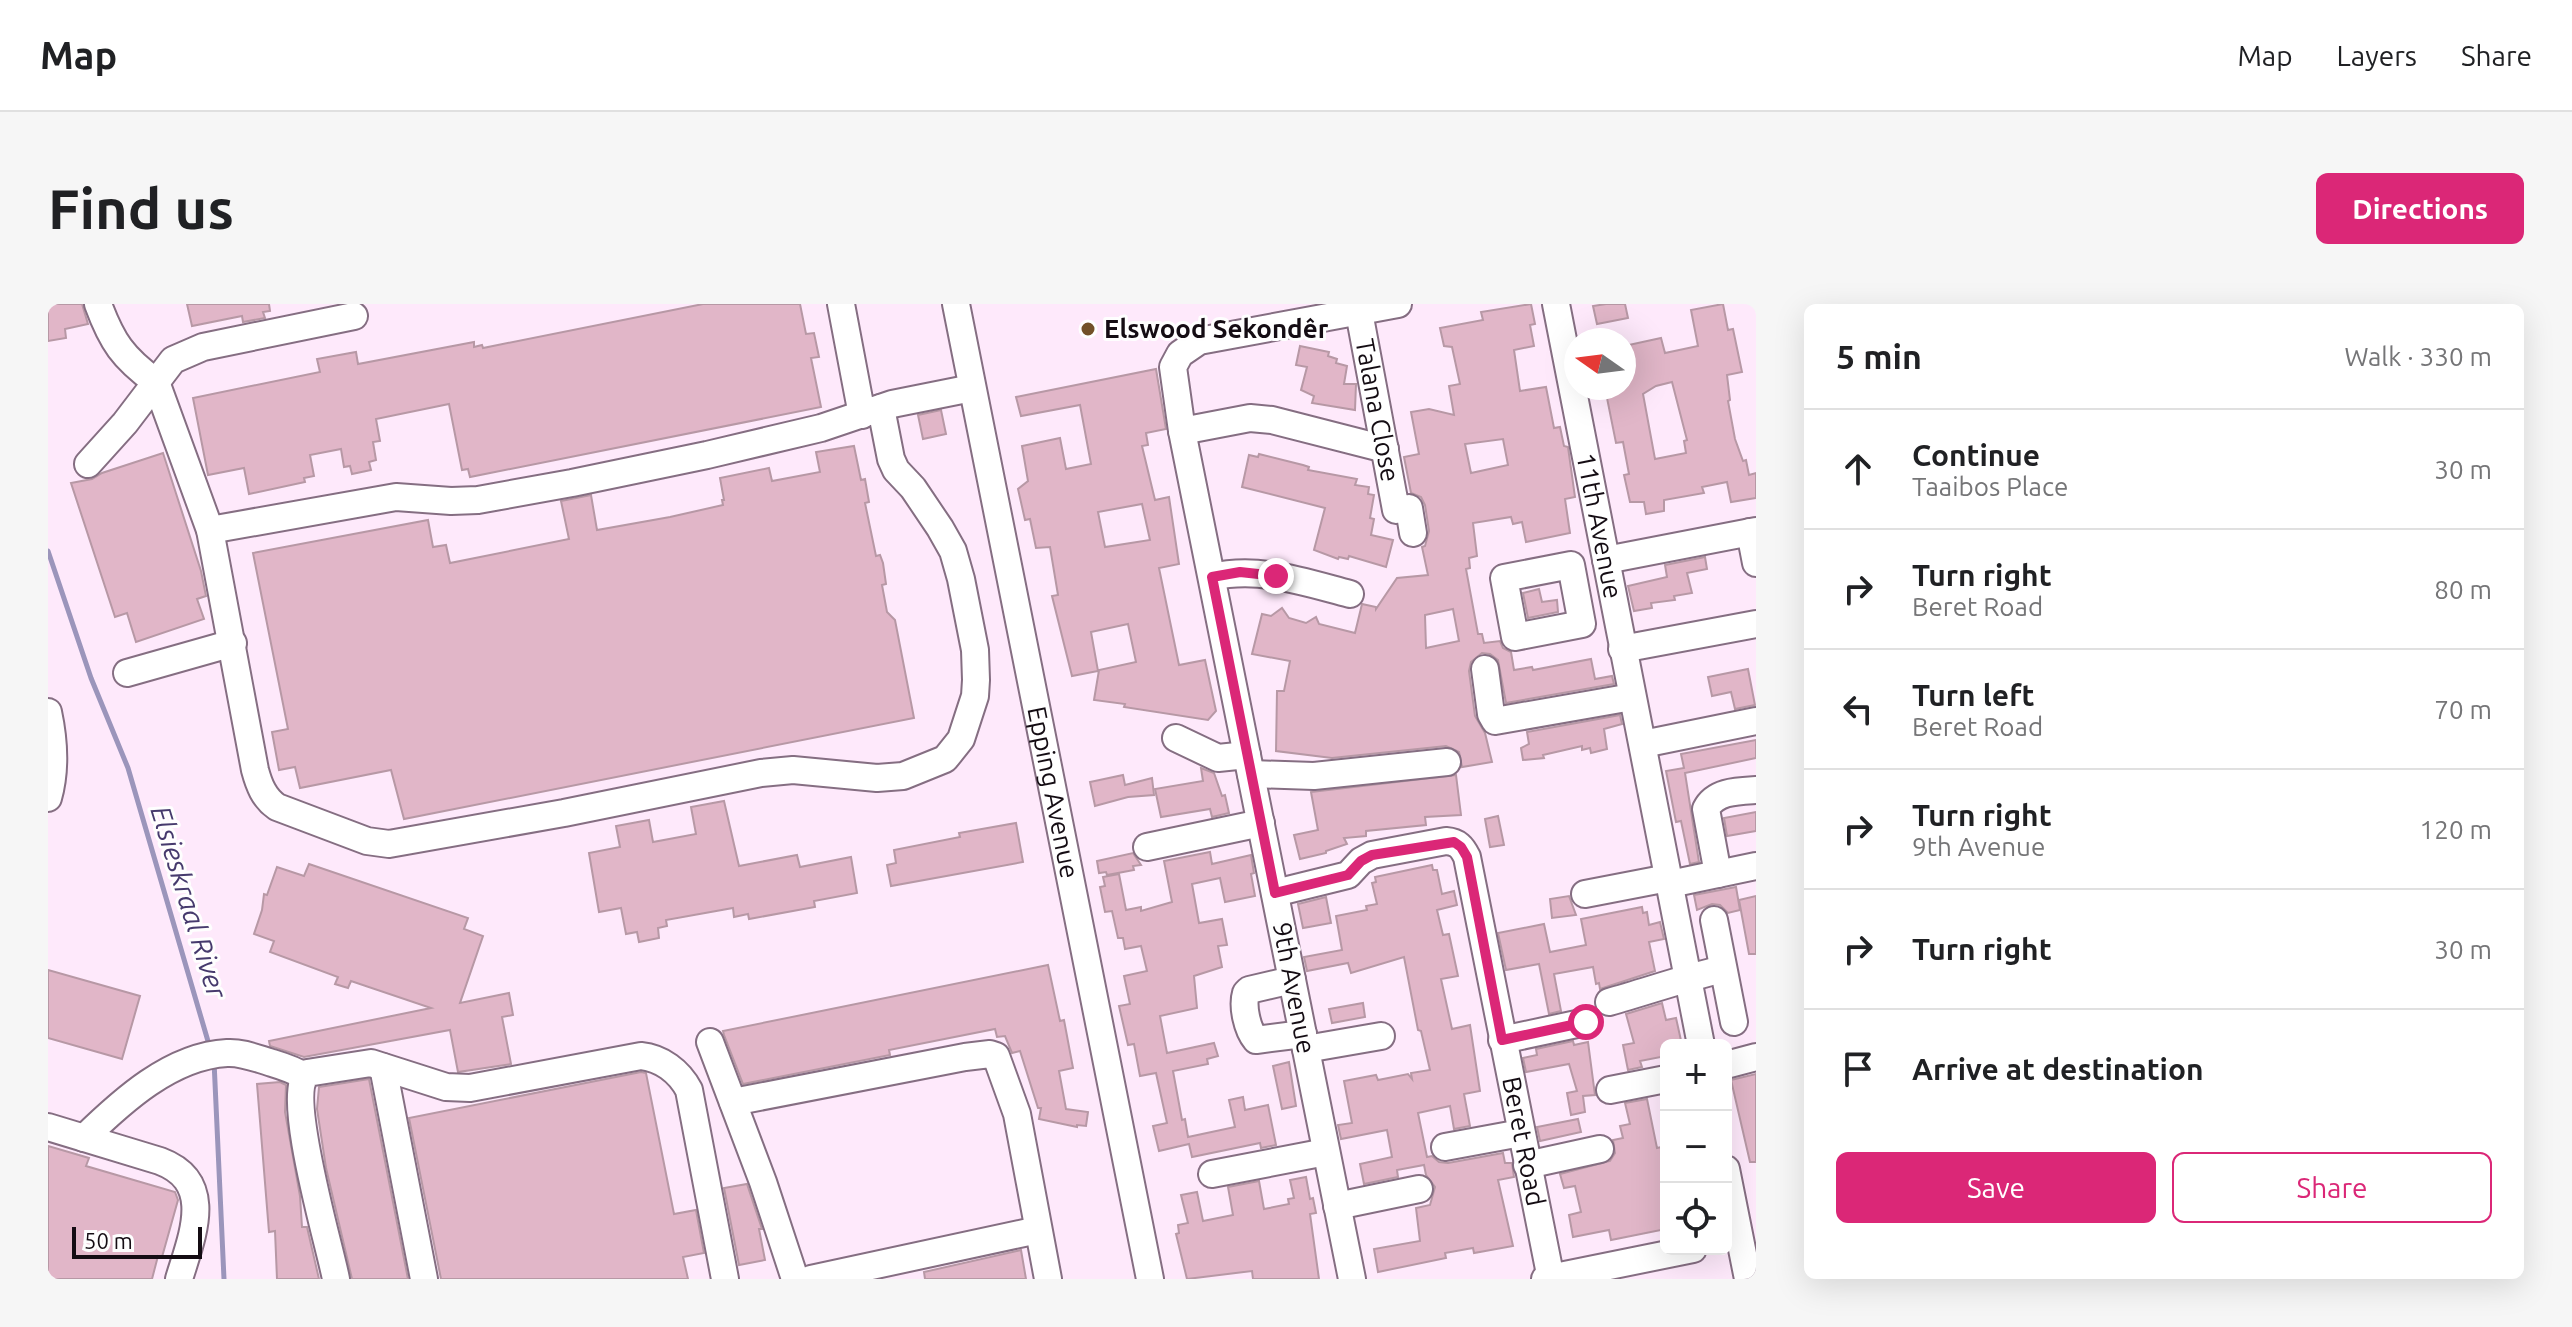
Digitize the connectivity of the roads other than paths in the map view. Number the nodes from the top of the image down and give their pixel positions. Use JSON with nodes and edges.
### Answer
{"nodes":[{"id":1,"x":98,"y":304,"type":"edge"},
{"id":2,"x":841,"y":304,"type":"edge"},
{"id":3,"x":956,"y":304,"type":"edge"},
{"id":4,"x":1398,"y":304,"type":"edge"},
{"id":5,"x":1556,"y":306,"type":"edge"},
{"id":6,"x":1359,"y":312,"type":"junction"},
{"id":7,"x":354,"y":316,"type":"dead end"},
{"id":8,"x":156,"y":382,"type":"junction"},
{"id":9,"x":972,"y":388,"type":"junction"},
{"id":10,"x":871,"y":411,"type":"junction"},
{"id":11,"x":1182,"y":431,"type":"junction"},
{"id":12,"x":1385,"y":449,"type":"junction"},
{"id":13,"x":88,"y":464,"type":"dead end"},
{"id":14,"x":210,"y":530,"type":"junction"},
{"id":15,"x":1753,"y":532,"type":"edge"},
{"id":16,"x":1413,"y":533,"type":"dead end"},
{"id":17,"x":1606,"y":560,"type":"junction"},
{"id":18,"x":1756,"y":563,"type":"edge"},
{"id":19,"x":1212,"y":577,"type":"junction"},
{"id":20,"x":1611,"y":589,"type":"junction"},
{"id":21,"x":1350,"y":594,"type":"dead end"},
{"id":22,"x":1577,"y":596,"type":"dead end"},
{"id":23,"x":1756,"y":624,"type":"edge"},
{"id":24,"x":233,"y":643,"type":"junction"},
{"id":25,"x":1622,"y":649,"type":"junction"},
{"id":26,"x":1485,"y":669,"type":"dead end"},
{"id":27,"x":127,"y":673,"type":"dead end"},
{"id":28,"x":1632,"y":697,"type":"junction"},
{"id":29,"x":48,"y":712,"type":"edge"},
{"id":30,"x":1756,"y":721,"type":"edge"},
{"id":31,"x":1176,"y":738,"type":"dead end"},
{"id":32,"x":1643,"y":744,"type":"junction"},
{"id":33,"x":1447,"y":762,"type":"dead end"},
{"id":34,"x":1249,"y":764,"type":"junction"},
{"id":35,"x":1756,"y":790,"type":"edge"},
{"id":36,"x":48,"y":798,"type":"edge"},
{"id":37,"x":1261,"y":823,"type":"junction"},
{"id":38,"x":1147,"y":847,"type":"dead end"},
{"id":39,"x":1756,"y":866,"type":"edge"},
{"id":40,"x":1718,"y":874,"type":"junction"},
{"id":41,"x":1669,"y":881,"type":"junction"},
{"id":42,"x":1275,"y":893,"type":"junction"},
{"id":43,"x":1585,"y":894,"type":"dead end"},
{"id":44,"x":1714,"y":920,"type":"dead end"},
{"id":45,"x":1723,"y":969,"type":"junction"},
{"id":46,"x":1688,"y":977,"type":"junction"},
{"id":47,"x":1292,"y":980,"type":"junction"},
{"id":48,"x":1609,"y":1002,"type":"dead end"},
{"id":49,"x":1586,"y":1022,"type":"dead end"},
{"id":50,"x":1734,"y":1022,"type":"dead end"},
{"id":51,"x":1381,"y":1036,"type":"dead end"},
{"id":52,"x":1700,"y":1039,"type":"edge"},
{"id":53,"x":1502,"y":1040,"type":"junction"},
{"id":54,"x":1304,"y":1041,"type":"junction"},
{"id":55,"x":710,"y":1042,"type":"dead end"},
{"id":56,"x":1756,"y":1057,"type":"edge"},
{"id":57,"x":1732,"y":1063,"type":"edge"},
{"id":58,"x":383,"y":1067,"type":"junction"},
{"id":59,"x":304,"y":1076,"type":"junction"},
{"id":60,"x":1660,"y":1080,"type":"edge"},
{"id":61,"x":1610,"y":1090,"type":"dead end"},
{"id":62,"x":733,"y":1102,"type":"junction"},
{"id":63,"x":48,"y":1127,"type":"edge"},
{"id":64,"x":1521,"y":1133,"type":"junction"},
{"id":65,"x":84,"y":1138,"type":"junction"},
{"id":66,"x":1445,"y":1147,"type":"dead end"},
{"id":67,"x":1600,"y":1149,"type":"dead end"},
{"id":68,"x":1326,"y":1152,"type":"junction"},
{"id":69,"x":1527,"y":1165,"type":"junction"},
{"id":70,"x":1212,"y":1174,"type":"dead end"},
{"id":71,"x":1729,"y":1183,"type":"edge"},
{"id":72,"x":1419,"y":1189,"type":"dead end"},
{"id":73,"x":1337,"y":1206,"type":"junction"},
{"id":74,"x":1038,"y":1230,"type":"junction"},
{"id":75,"x":1741,"y":1240,"type":"edge"},
{"id":76,"x":1664,"y":1255,"type":"edge"},
{"id":77,"x":179,"y":1279,"type":"edge"},
{"id":78,"x":336,"y":1279,"type":"edge"},
{"id":79,"x":424,"y":1279,"type":"edge"},
{"id":80,"x":725,"y":1279,"type":"edge"},
{"id":81,"x":795,"y":1279,"type":"edge"},
{"id":82,"x":811,"y":1279,"type":"edge"},
{"id":83,"x":1048,"y":1279,"type":"edge"},
{"id":84,"x":1150,"y":1279,"type":"edge"},
{"id":85,"x":1352,"y":1279,"type":"edge"},
{"id":86,"x":1549,"y":1279,"type":"edge"},
{"id":87,"x":1748,"y":1279,"type":"edge"}],
"edges":[{"from":1,"to":8,"type":"street"},
{"from":2,"to":10,"type":"street"},
{"from":3,"to":9,"type":"street","name":"Epping Avenue"},
{"from":4,"to":6,"type":"street"},
{"from":5,"to":17,"type":"street","name":"11th Avenue"},
{"from":6,"to":11,"type":"street","name":"9th Avenue"},
{"from":6,"to":12,"type":"street","name":"Talana Close"},
{"from":7,"to":8,"type":"street"},
{"from":8,"to":13,"type":"street"},
{"from":8,"to":14,"type":"street"},
{"from":9,"to":10,"type":"street"},
{"from":9,"to":84,"type":"street","name":"Epping Avenue"},
{"from":10,"to":14,"type":"street"},
{"from":10,"to":24,"type":"street"},
{"from":11,"to":12,"type":"street"},
{"from":11,"to":19,"type":"street","name":"9th Avenue"},
{"from":12,"to":16,"type":"street","name":"Talana Close"},
{"from":14,"to":24,"type":"street"},
{"from":15,"to":17,"type":"street"},
{"from":15,"to":18,"type":"street"},
{"from":17,"to":20,"type":"street","name":"11th Avenue"},
{"from":19,"to":21,"type":"street"},
{"from":19,"to":34,"type":"street","name":"9th Avenue"},
{"from":20,"to":22,"type":"street"},
{"from":20,"to":25,"type":"street","name":"11th Avenue"},
{"from":23,"to":25,"type":"street"},
{"from":24,"to":27,"type":"street"},
{"from":25,"to":28,"type":"street","name":"11th Avenue"},
{"from":26,"to":28,"type":"street"},
{"from":28,"to":32,"type":"street","name":"11th Avenue"},
{"from":29,"to":36,"type":"street"},
{"from":30,"to":32,"type":"street"},
{"from":31,"to":34,"type":"street"},
{"from":32,"to":41,"type":"street","name":"11th Avenue"},
{"from":33,"to":34,"type":"street"},
{"from":34,"to":37,"type":"street","name":"9th Avenue"},
{"from":35,"to":40,"type":"street"},
{"from":37,"to":38,"type":"street"},
{"from":37,"to":42,"type":"street","name":"9th Avenue"},
{"from":39,"to":40,"type":"street"},
{"from":40,"to":41,"type":"street"},
{"from":41,"to":43,"type":"street"},
{"from":41,"to":46,"type":"street","name":"11th Avenue"},
{"from":42,"to":47,"type":"street","name":"9th Avenue"},
{"from":42,"to":53,"type":"street","name":"Beret Road"},
{"from":44,"to":45,"type":"street"},
{"from":45,"to":46,"type":"street"},
{"from":45,"to":50,"type":"street"},
{"from":46,"to":48,"type":"street"},
{"from":46,"to":52,"type":"street","name":"11th Avenue"},
{"from":47,"to":54,"type":"street","name":"9th Avenue"},
{"from":47,"to":54,"type":"street"},
{"from":49,"to":53,"type":"street"},
{"from":51,"to":54,"type":"street"},
{"from":53,"to":64,"type":"street","name":"Beret Road"},
{"from":54,"to":68,"type":"street","name":"9th Avenue"},
{"from":55,"to":62,"type":"street"},
{"from":56,"to":57,"type":"street"},
{"from":58,"to":59,"type":"street"},
{"from":58,"to":79,"type":"street"},
{"from":58,"to":80,"type":"street"},
{"from":59,"to":65,"type":"street"},
{"from":59,"to":78,"type":"street"},
{"from":60,"to":61,"type":"street"},
{"from":62,"to":74,"type":"street"},
{"from":62,"to":81,"type":"street"},
{"from":63,"to":65,"type":"street"},
{"from":64,"to":66,"type":"street"},
{"from":64,"to":69,"type":"street","name":"Beret Road"},
{"from":65,"to":77,"type":"street"},
{"from":67,"to":69,"type":"street"},
{"from":68,"to":70,"type":"street"},
{"from":68,"to":73,"type":"street","name":"9th Avenue"},
{"from":69,"to":86,"type":"street","name":"Beret Road"},
{"from":71,"to":75,"type":"street"},
{"from":72,"to":73,"type":"street"},
{"from":73,"to":85,"type":"street","name":"9th Avenue"},
{"from":74,"to":82,"type":"street"},
{"from":74,"to":83,"type":"street"},
{"from":75,"to":87,"type":"street"},
{"from":76,"to":86,"type":"street"}]}
